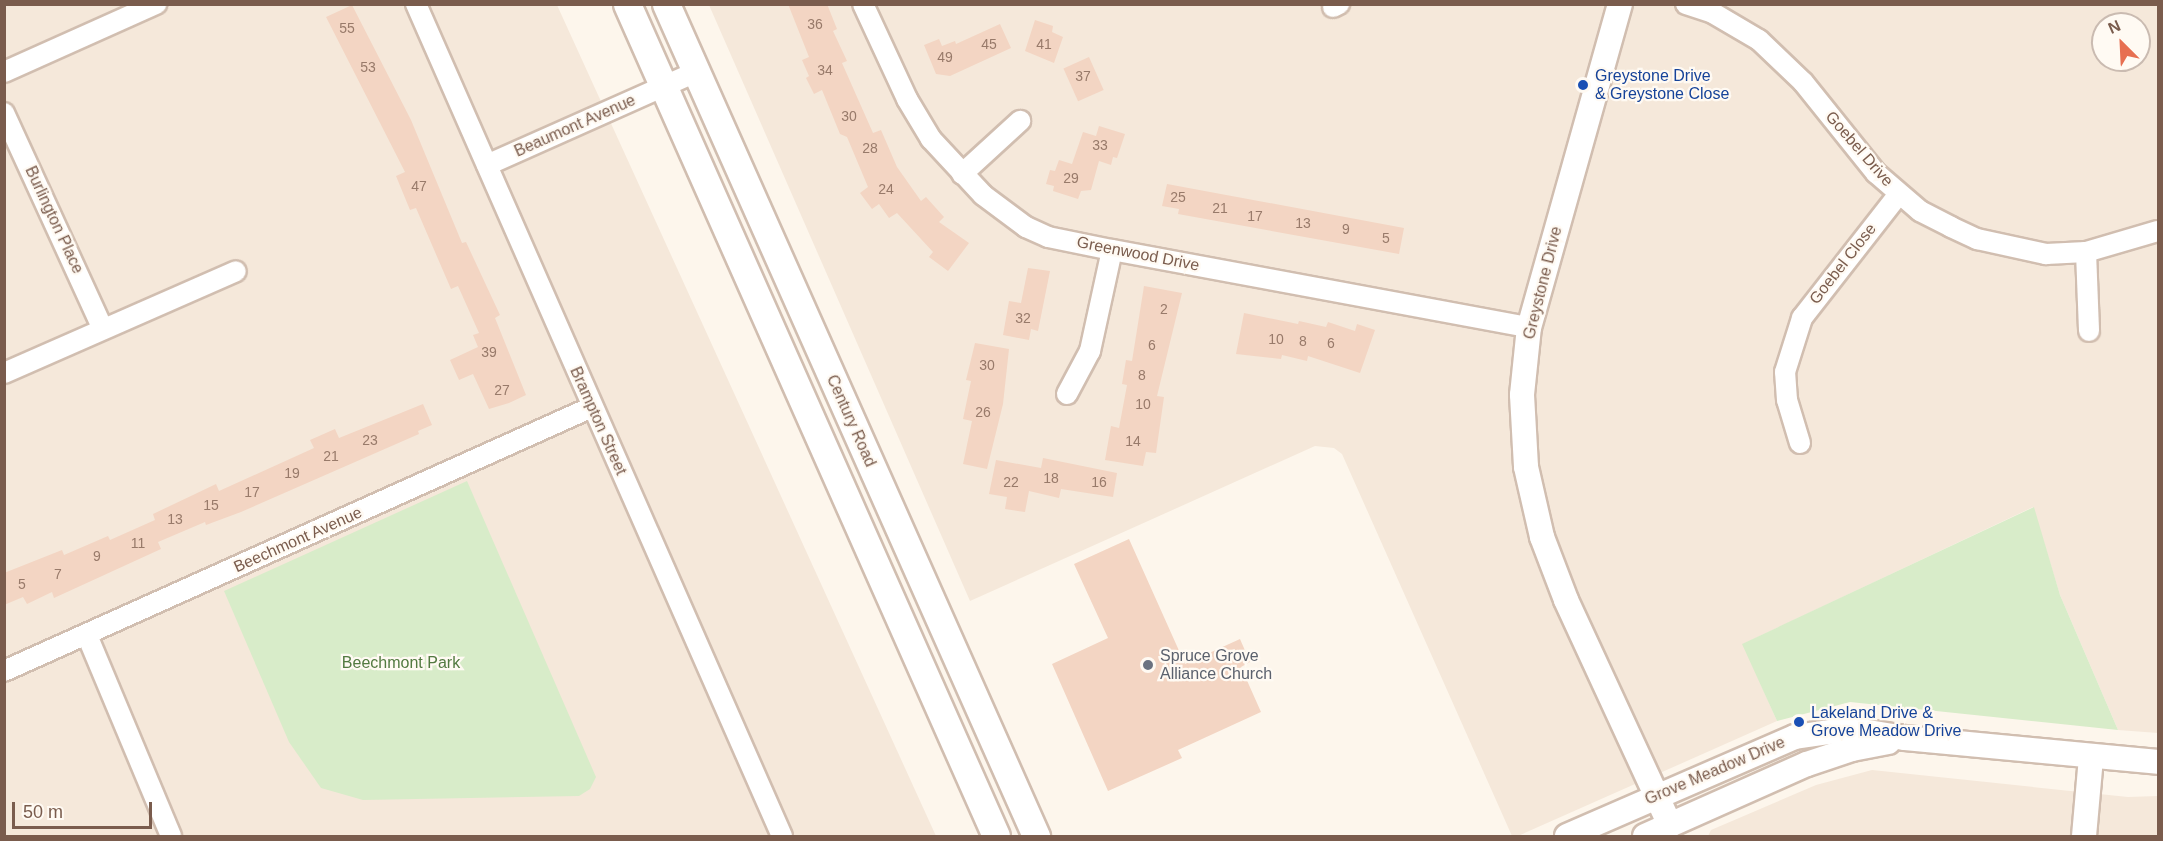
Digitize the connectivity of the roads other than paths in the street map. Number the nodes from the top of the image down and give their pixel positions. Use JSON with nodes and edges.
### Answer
{"nodes":[{"id":1,"x":156,"y":4,"type":"edge"},
{"id":2,"x":416,"y":4,"type":"edge"},
{"id":3,"x":627,"y":4,"type":"edge"},
{"id":4,"x":666,"y":4,"type":"edge"},
{"id":5,"x":863,"y":4,"type":"edge"},
{"id":6,"x":1620,"y":4,"type":"edge"},
{"id":7,"x":1686,"y":4,"type":"edge"},
{"id":8,"x":4,"y":72,"type":"edge"},
{"id":9,"x":696,"y":72,"type":"junction"},
{"id":10,"x":664,"y":87,"type":"junction"},
{"id":11,"x":4,"y":113,"type":"edge"},
{"id":12,"x":1020,"y":121,"type":"dead end"},
{"id":13,"x":487,"y":165,"type":"junction"},
{"id":14,"x":962,"y":174,"type":"junction"},
{"id":15,"x":1899,"y":194,"type":"junction"},
{"id":16,"x":2158,"y":231,"type":"edge"},
{"id":17,"x":1112,"y":250,"type":"junction"},
{"id":18,"x":2086,"y":252,"type":"junction"},
{"id":19,"x":236,"y":271,"type":"dead end"},
{"id":20,"x":102,"y":327,"type":"junction"},
{"id":21,"x":1529,"y":327,"type":"junction"},
{"id":22,"x":2089,"y":331,"type":"dead end"},
{"id":23,"x":4,"y":373,"type":"edge"},
{"id":24,"x":1067,"y":394,"type":"dead end"},
{"id":25,"x":592,"y":407,"type":"junction"},
{"id":26,"x":1800,"y":444,"type":"dead end"},
{"id":27,"x":87,"y":635,"type":"junction"},
{"id":28,"x":4,"y":671,"type":"edge"},
{"id":29,"x":1905,"y":738,"type":"junction"},
{"id":30,"x":2091,"y":757,"type":"junction"},
{"id":31,"x":2158,"y":762,"type":"edge"},
{"id":32,"x":1656,"y":797,"type":"junction"},
{"id":33,"x":1673,"y":831,"type":"edge"},
{"id":34,"x":171,"y":837,"type":"edge"},
{"id":35,"x":782,"y":837,"type":"edge"},
{"id":36,"x":996,"y":837,"type":"edge"},
{"id":37,"x":1036,"y":837,"type":"edge"},
{"id":38,"x":1567,"y":837,"type":"edge"},
{"id":39,"x":1645,"y":837,"type":"edge"},
{"id":40,"x":2084,"y":837,"type":"edge"}],
"edges":[{"from":1,"to":8,"type":"street"},
{"from":2,"to":13,"type":"street","name":"Brampton Street"},
{"from":3,"to":10,"type":"main road"},
{"from":4,"to":9,"type":"main road","name":"Century Road"},
{"from":5,"to":14,"type":"street","name":"Greenwood Drive"},
{"from":6,"to":21,"type":"street","name":"Greystone Drive"},
{"from":7,"to":15,"type":"street","name":"Goebel Drive"},
{"from":9,"to":10,"type":"street","name":"Beaumont Avenue"},
{"from":9,"to":37,"type":"main road","name":"Century Road"},
{"from":10,"to":13,"type":"street","name":"Beaumont Avenue"},
{"from":10,"to":36,"type":"main road"},
{"from":11,"to":20,"type":"street","name":"Burlington Place"},
{"from":12,"to":14,"type":"street"},
{"from":13,"to":25,"type":"street","name":"Brampton Street"},
{"from":14,"to":17,"type":"street","name":"Greenwood Drive"},
{"from":15,"to":18,"type":"street","name":"Goebel Drive"},
{"from":15,"to":26,"type":"street","name":"Goebel Close"},
{"from":16,"to":18,"type":"street","name":"Goebel Drive"},
{"from":17,"to":21,"type":"street","name":"Greenwood Drive"},
{"from":17,"to":24,"type":"street"},
{"from":18,"to":22,"type":"street"},
{"from":19,"to":20,"type":"street"},
{"from":20,"to":23,"type":"street"},
{"from":21,"to":32,"type":"street","name":"Greystone Drive"},
{"from":25,"to":27,"type":"street","name":"Beechmont Avenue"},
{"from":25,"to":35,"type":"street","name":"Brampton Street"},
{"from":27,"to":28,"type":"street","name":"Beechmont Avenue"},
{"from":27,"to":34,"type":"street"},
{"from":29,"to":30,"type":"street","name":"Grove Meadow Drive"},
{"from":29,"to":32,"type":"street","name":"Grove Meadow Drive"},
{"from":29,"to":33,"type":"street","name":"Grove Meadow Drive"},
{"from":30,"to":31,"type":"street","name":"Grove Meadow Drive"},
{"from":30,"to":40,"type":"street"},
{"from":32,"to":33,"type":"street","name":"Greystone Drive"},
{"from":32,"to":38,"type":"street","name":"Grove Meadow Drive"},
{"from":33,"to":39,"type":"street","name":"Grove Meadow Drive"}]}
